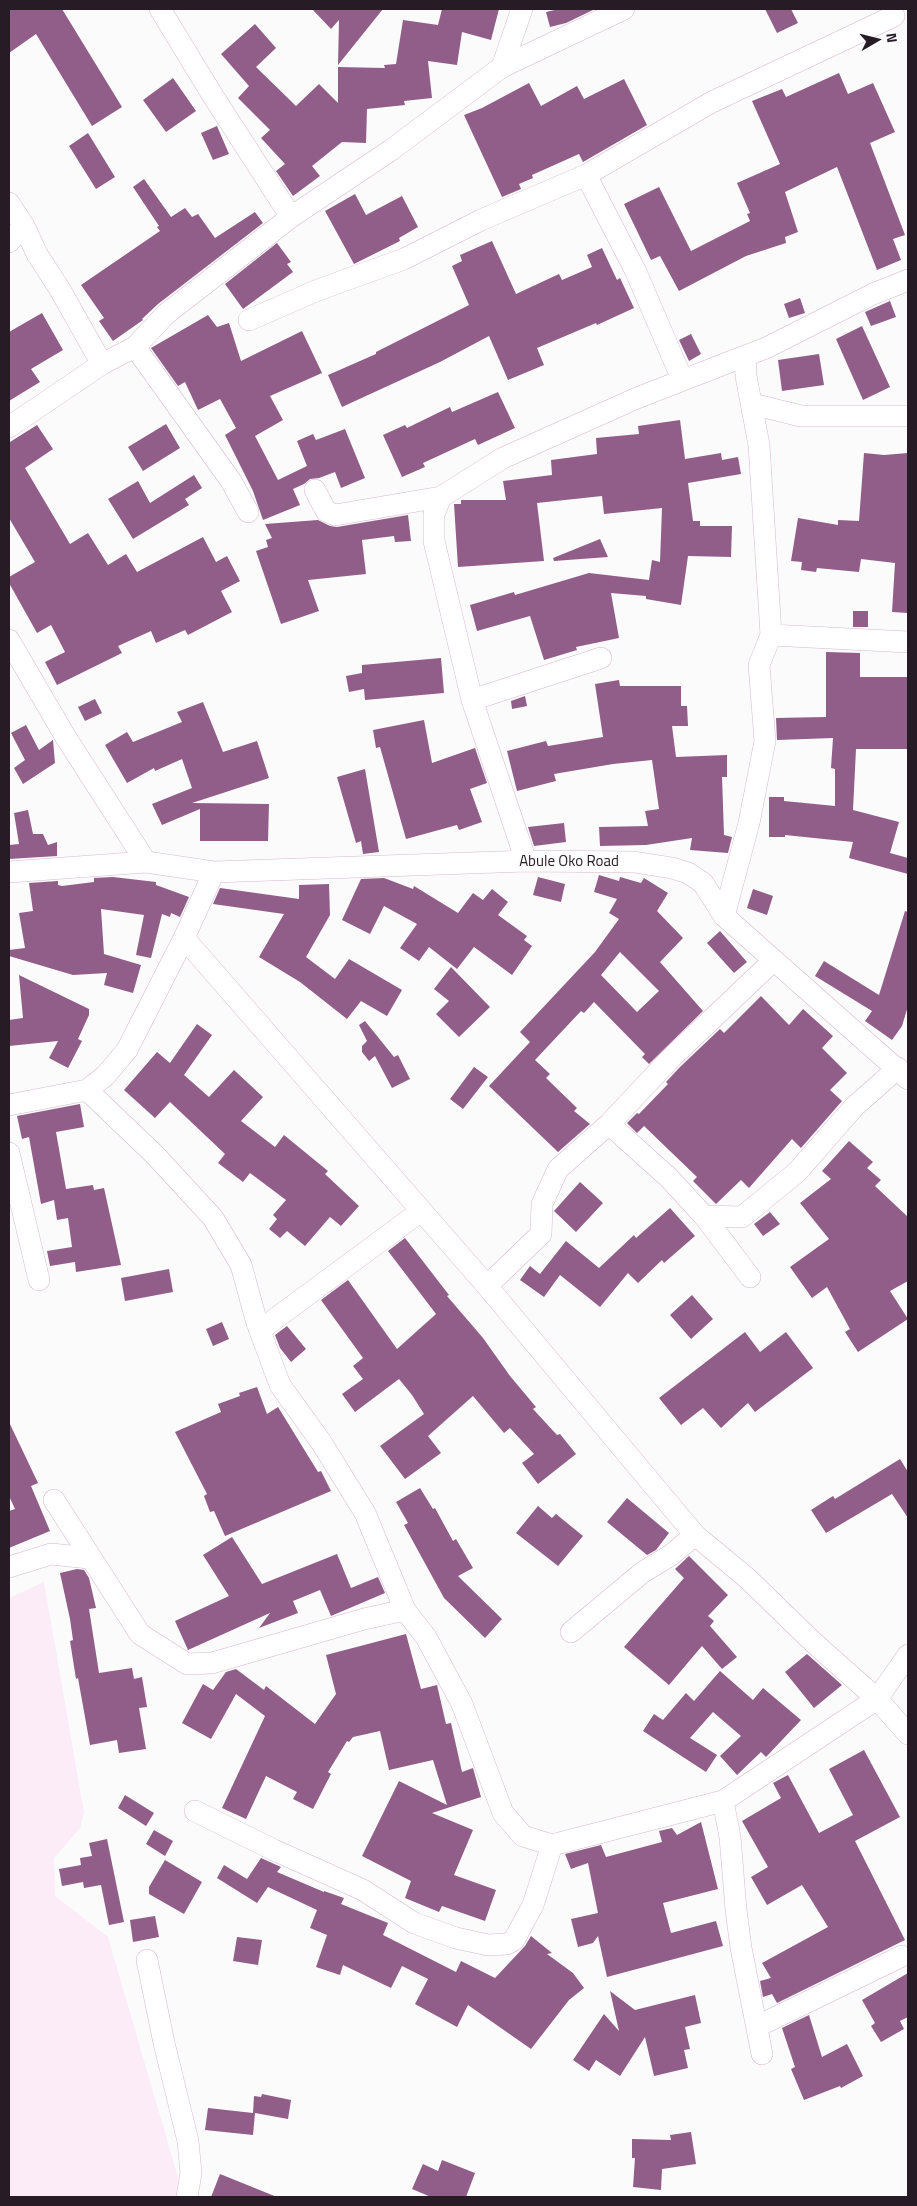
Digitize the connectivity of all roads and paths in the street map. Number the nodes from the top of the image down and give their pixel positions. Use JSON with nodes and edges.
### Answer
{"nodes":[{"id":1,"x":160,"y":9,"type":"edge"},
{"id":2,"x":522,"y":9,"type":"edge"},
{"id":3,"x":624,"y":9,"type":"edge"},
{"id":4,"x":894,"y":16,"type":"dead end"},
{"id":5,"x":502,"y":67,"type":"junction"},
{"id":6,"x":586,"y":175,"type":"junction"},
{"id":7,"x":9,"y":203,"type":"edge"},
{"id":8,"x":291,"y":217,"type":"junction"},
{"id":9,"x":24,"y":226,"type":"junction"},
{"id":10,"x":9,"y":242,"type":"edge"},
{"id":11,"x":908,"y":280,"type":"edge"},
{"id":12,"x":249,"y":320,"type":"dead end"},
{"id":13,"x":135,"y":347,"type":"junction"},
{"id":14,"x":745,"y":356,"type":"junction"},
{"id":15,"x":102,"y":364,"type":"junction"},
{"id":16,"x":682,"y":379,"type":"junction"},
{"id":17,"x":752,"y":404,"type":"junction"},
{"id":18,"x":908,"y":416,"type":"edge"},
{"id":19,"x":9,"y":427,"type":"edge"},
{"id":20,"x":315,"y":490,"type":"dead end"},
{"id":21,"x":441,"y":497,"type":"junction"},
{"id":22,"x":248,"y":512,"type":"dead end"},
{"id":23,"x":771,"y":635,"type":"junction"},
{"id":24,"x":9,"y":640,"type":"edge"},
{"id":25,"x":908,"y":642,"type":"edge"},
{"id":26,"x":601,"y":658,"type":"dead end"},
{"id":27,"x":472,"y":700,"type":"junction"},
{"id":28,"x":526,"y":861,"type":"junction"},
{"id":29,"x":146,"y":862,"type":"junction"},
{"id":30,"x":9,"y":872,"type":"edge"},
{"id":31,"x":214,"y":872,"type":"junction"},
{"id":32,"x":724,"y":916,"type":"junction"},
{"id":33,"x":184,"y":938,"type":"junction"},
{"id":34,"x":773,"y":961,"type":"junction"},
{"id":35,"x":905,"y":1068,"type":"edge"},
{"id":36,"x":87,"y":1090,"type":"junction"},
{"id":37,"x":9,"y":1105,"type":"edge"},
{"id":38,"x":609,"y":1124,"type":"junction"},
{"id":39,"x":9,"y":1153,"type":"edge"},
{"id":40,"x":421,"y":1211,"type":"junction"},
{"id":41,"x":704,"y":1216,"type":"junction"},
{"id":42,"x":750,"y":1277,"type":"dead end"},
{"id":43,"x":39,"y":1280,"type":"dead end"},
{"id":44,"x":487,"y":1286,"type":"junction"},
{"id":45,"x":260,"y":1330,"type":"junction"},
{"id":46,"x":54,"y":1500,"type":"dead end"},
{"id":47,"x":695,"y":1535,"type":"junction"},
{"id":48,"x":89,"y":1558,"type":"junction"},
{"id":49,"x":9,"y":1567,"type":"edge"},
{"id":50,"x":405,"y":1610,"type":"junction"},
{"id":51,"x":571,"y":1632,"type":"dead end"},
{"id":52,"x":908,"y":1655,"type":"edge"},
{"id":53,"x":877,"y":1699,"type":"junction"},
{"id":54,"x":908,"y":1734,"type":"edge"},
{"id":55,"x":723,"y":1801,"type":"junction"},
{"id":56,"x":195,"y":1811,"type":"dead end"},
{"id":57,"x":552,"y":1846,"type":"junction"},
{"id":58,"x":902,"y":1956,"type":"dead end"},
{"id":59,"x":147,"y":1960,"type":"dead end"},
{"id":60,"x":758,"y":2026,"type":"junction"},
{"id":61,"x":762,"y":2054,"type":"dead end"},
{"id":62,"x":187,"y":2197,"type":"edge"}],
"edges":[{"from":1,"to":8,"type":"street"},
{"from":2,"to":5,"type":"street"},
{"from":3,"to":5,"type":"street"},
{"from":4,"to":6,"type":"street"},
{"from":5,"to":8,"type":"street"},
{"from":6,"to":12,"type":"street"},
{"from":6,"to":16,"type":"street"},
{"from":7,"to":9,"type":"street"},
{"from":8,"to":13,"type":"street"},
{"from":9,"to":10,"type":"street"},
{"from":9,"to":15,"type":"street"},
{"from":11,"to":14,"type":"street"},
{"from":13,"to":15,"type":"street"},
{"from":13,"to":22,"type":"street"},
{"from":14,"to":16,"type":"street"},
{"from":14,"to":17,"type":"street"},
{"from":15,"to":19,"type":"street"},
{"from":16,"to":21,"type":"street"},
{"from":17,"to":18,"type":"street"},
{"from":17,"to":23,"type":"street"},
{"from":20,"to":21,"type":"street"},
{"from":21,"to":27,"type":"street"},
{"from":23,"to":25,"type":"street"},
{"from":23,"to":32,"type":"street"},
{"from":24,"to":29,"type":"street"},
{"from":26,"to":27,"type":"street"},
{"from":27,"to":28,"type":"street"},
{"from":28,"to":31,"type":"street","name":"Abule Oko Road"},
{"from":28,"to":32,"type":"street","name":"Abule Oko Road"},
{"from":29,"to":30,"type":"street","name":"Abule Oko Road"},
{"from":29,"to":31,"type":"street","name":"Abule Oko Road"},
{"from":31,"to":33,"type":"street"},
{"from":32,"to":34,"type":"street","name":"Abule Oko Road"},
{"from":33,"to":36,"type":"street"},
{"from":33,"to":40,"type":"street"},
{"from":34,"to":35,"type":"street","name":"Abule Oko Road"},
{"from":34,"to":38,"type":"street"},
{"from":35,"to":41,"type":"street"},
{"from":36,"to":37,"type":"street"},
{"from":36,"to":45,"type":"street"},
{"from":38,"to":41,"type":"street"},
{"from":38,"to":44,"type":"street"},
{"from":39,"to":43,"type":"street"},
{"from":40,"to":44,"type":"street"},
{"from":40,"to":45,"type":"street"},
{"from":41,"to":42,"type":"street"},
{"from":44,"to":47,"type":"street"},
{"from":45,"to":50,"type":"street"},
{"from":46,"to":48,"type":"street"},
{"from":47,"to":51,"type":"street"},
{"from":47,"to":53,"type":"street"},
{"from":48,"to":49,"type":"street"},
{"from":48,"to":50,"type":"street"},
{"from":50,"to":57,"type":"street"},
{"from":52,"to":53,"type":"street"},
{"from":53,"to":54,"type":"street"},
{"from":53,"to":55,"type":"street"},
{"from":55,"to":57,"type":"street"},
{"from":55,"to":60,"type":"street"},
{"from":56,"to":57,"type":"street"},
{"from":58,"to":60,"type":"street"},
{"from":59,"to":62,"type":"street"},
{"from":60,"to":61,"type":"street"}]}
